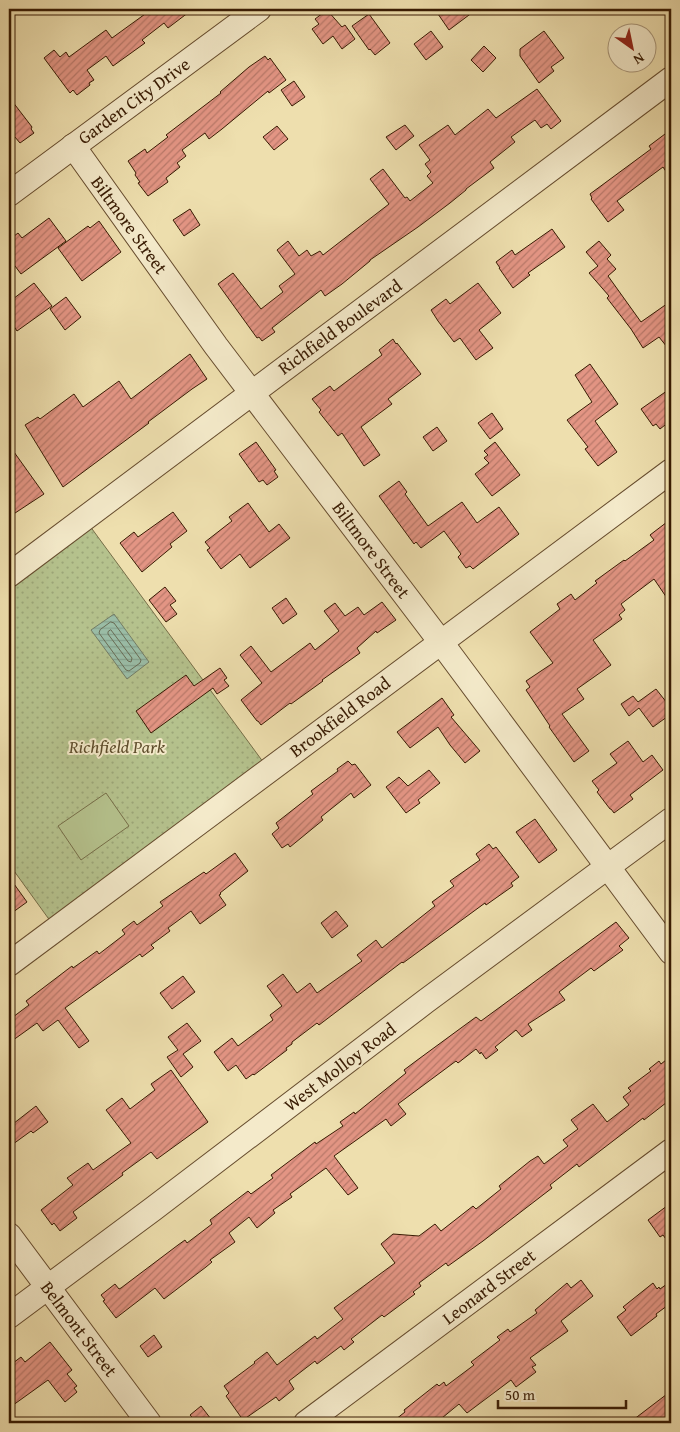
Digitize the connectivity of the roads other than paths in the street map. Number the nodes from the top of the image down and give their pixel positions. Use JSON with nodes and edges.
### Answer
{"nodes":[{"id":1,"x":259,"y":9,"type":"edge"},
{"id":2,"x":671,"y":79,"type":"edge"},
{"id":3,"x":73,"y":146,"type":"junction"},
{"id":4,"x":9,"y":194,"type":"edge"},
{"id":5,"x":252,"y":392,"type":"junction"},
{"id":6,"x":671,"y":471,"type":"edge"},
{"id":7,"x":9,"y":575,"type":"edge"},
{"id":8,"x":440,"y":641,"type":"junction"},
{"id":9,"x":671,"y":820,"type":"edge"},
{"id":10,"x":608,"y":867,"type":"junction"},
{"id":11,"x":671,"y":952,"type":"edge"},
{"id":12,"x":9,"y":964,"type":"edge"},
{"id":13,"x":671,"y":1151,"type":"edge"},
{"id":14,"x":9,"y":1235,"type":"edge"},
{"id":15,"x":47,"y":1287,"type":"junction"},
{"id":16,"x":9,"y":1316,"type":"edge"},
{"id":17,"x":149,"y":1423,"type":"edge"},
{"id":18,"x":306,"y":1423,"type":"edge"}],
"edges":[{"from":1,"to":3,"type":"street","name":"Garden City Drive"},
{"from":2,"to":5,"type":"street","name":"Richfield Boulevard"},
{"from":3,"to":4,"type":"street","name":"Garden City Drive"},
{"from":3,"to":5,"type":"street","name":"Biltmore Street"},
{"from":5,"to":7,"type":"street","name":"Richfield Boulevard"},
{"from":5,"to":8,"type":"street","name":"Biltmore Street"},
{"from":6,"to":8,"type":"street","name":"Brookfield Road"},
{"from":8,"to":10,"type":"street","name":"Biltmore Street"},
{"from":8,"to":12,"type":"street","name":"Brookfield Road"},
{"from":9,"to":10,"type":"street","name":"West Molloy Road"},
{"from":10,"to":11,"type":"street","name":"Biltmore Street"},
{"from":10,"to":15,"type":"street","name":"West Molloy Road"},
{"from":13,"to":18,"type":"street","name":"Leonard Street"},
{"from":14,"to":15,"type":"street","name":"Belmont Street"},
{"from":15,"to":16,"type":"street","name":"West Molloy Road"},
{"from":15,"to":17,"type":"street","name":"Belmont Street"}]}
